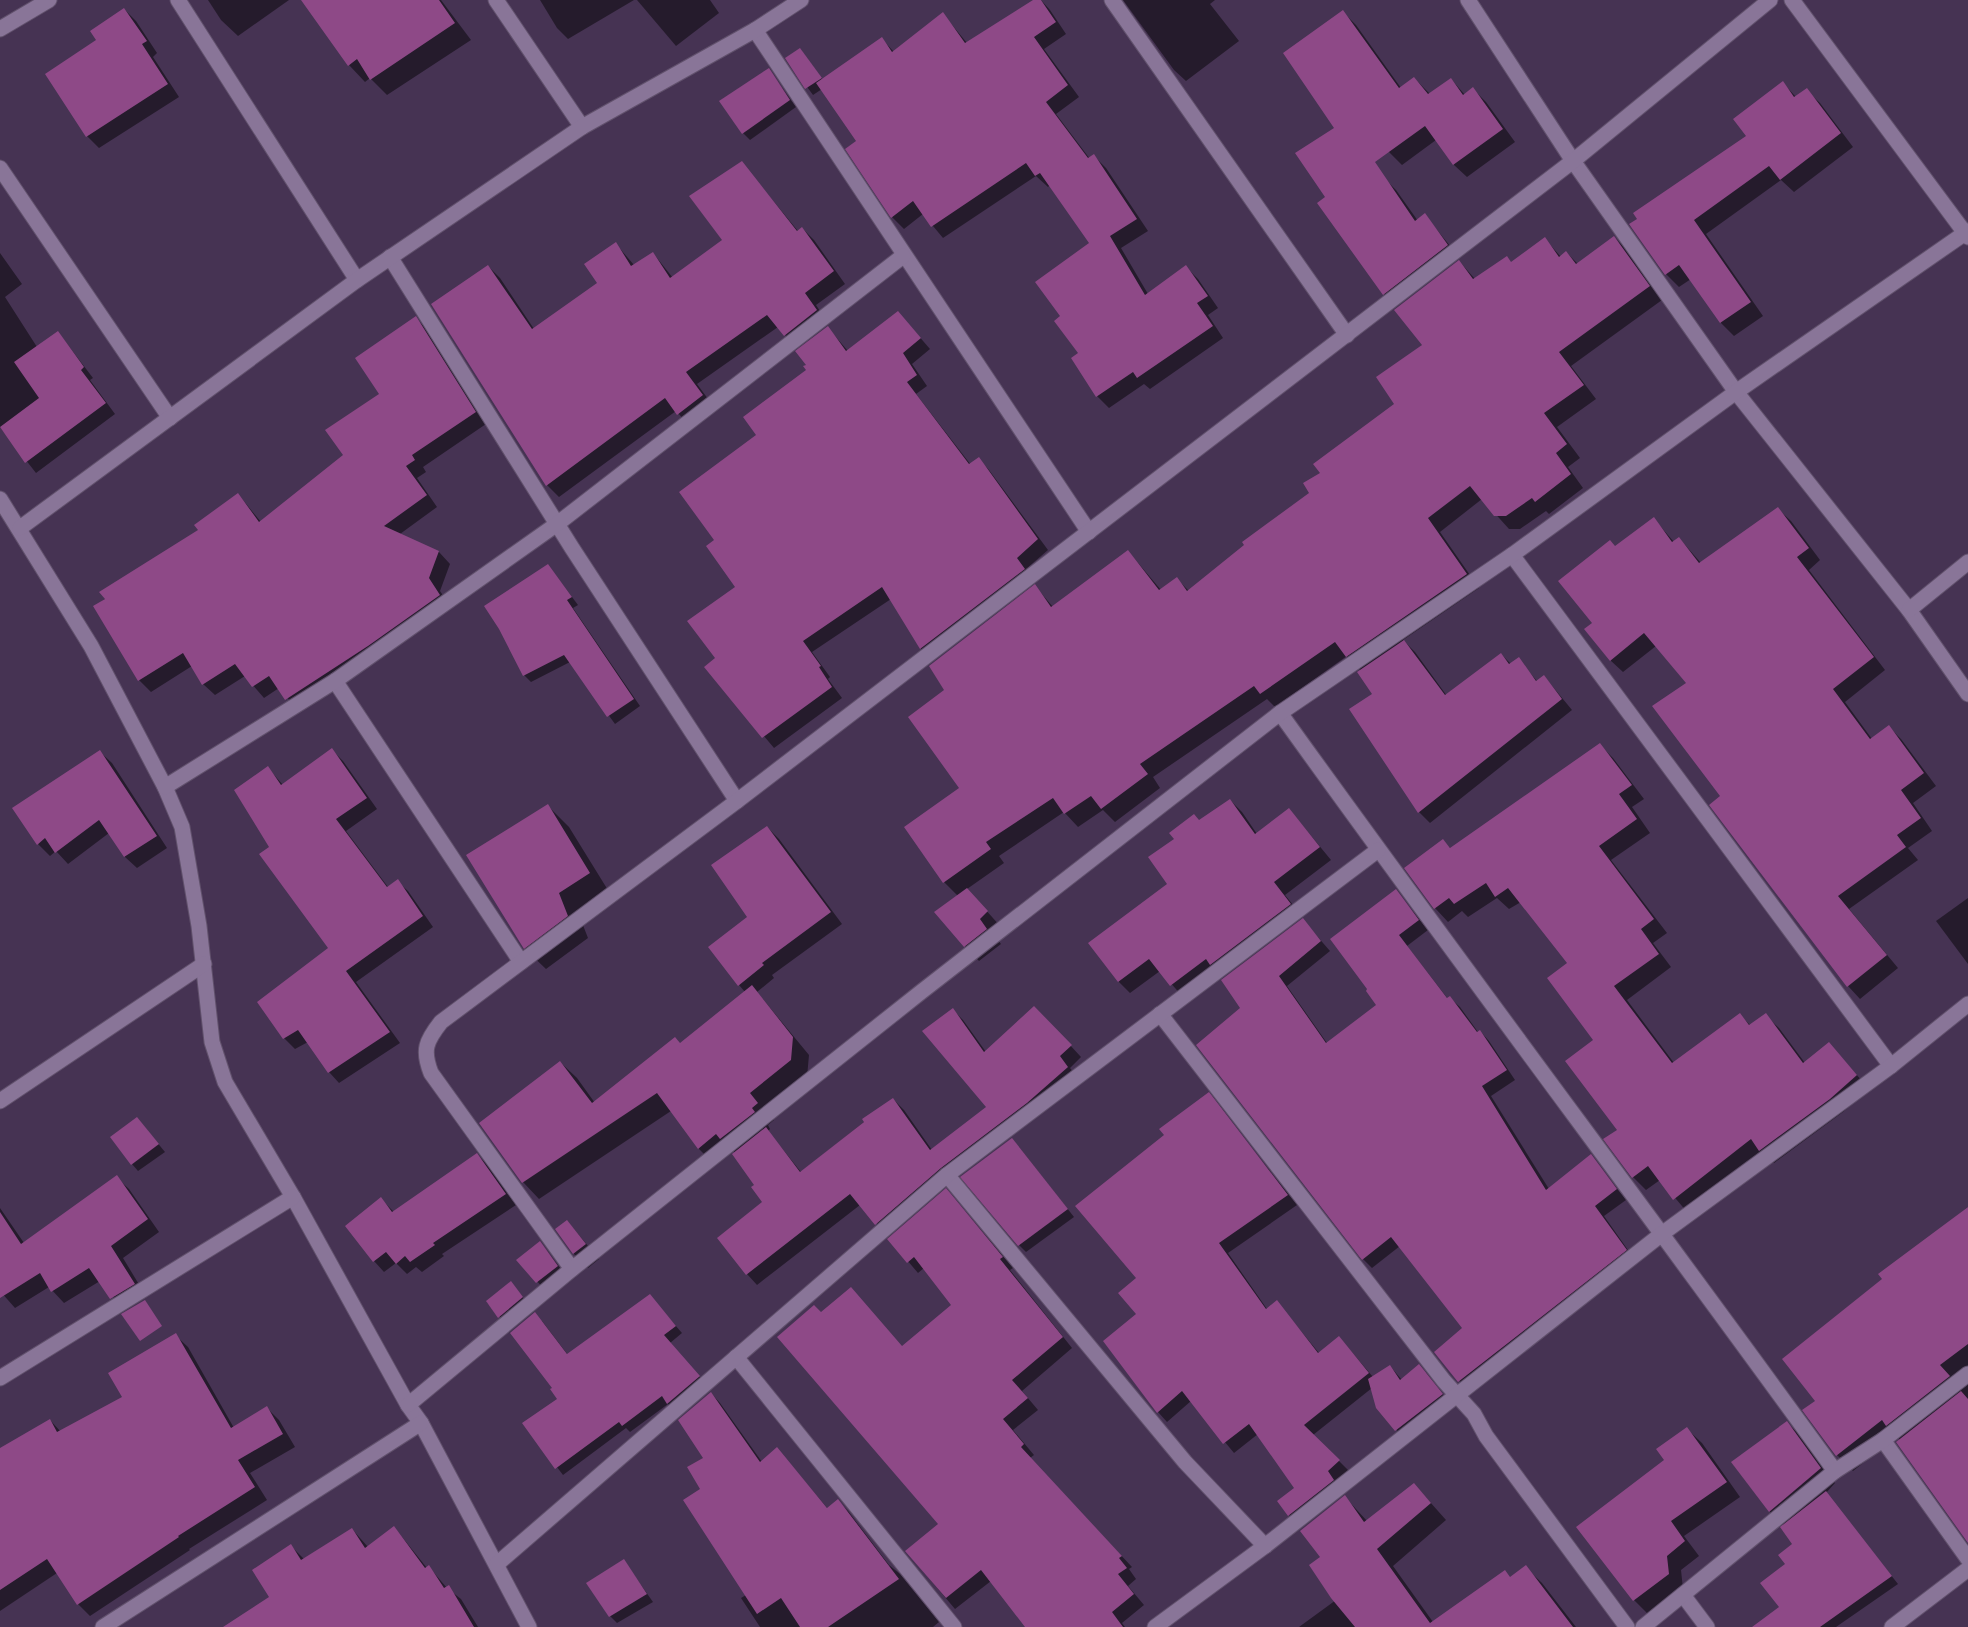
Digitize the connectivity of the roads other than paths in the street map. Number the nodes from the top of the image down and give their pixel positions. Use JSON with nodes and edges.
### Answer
{"nodes":[{"id":1,"x":49,"y":0,"type":"edge"},
{"id":2,"x":178,"y":0,"type":"edge"},
{"id":3,"x":496,"y":0,"type":"edge"},
{"id":4,"x":801,"y":0,"type":"edge"},
{"id":5,"x":1112,"y":0,"type":"edge"},
{"id":6,"x":1468,"y":0,"type":"edge"},
{"id":7,"x":1770,"y":0,"type":"edge"},
{"id":8,"x":1792,"y":0,"type":"edge"},
{"id":9,"x":0,"y":29,"type":"edge"},
{"id":10,"x":755,"y":30,"type":"junction"},
{"id":11,"x":582,"y":126,"type":"junction"},
{"id":12,"x":1573,"y":162,"type":"junction"},
{"id":13,"x":0,"y":168,"type":"edge"},
{"id":14,"x":1967,"y":234,"type":"edge"},
{"id":15,"x":903,"y":256,"type":"junction"},
{"id":16,"x":390,"y":257,"type":"junction"},
{"id":17,"x":357,"y":280,"type":"junction"},
{"id":18,"x":1347,"y":335,"type":"junction"},
{"id":19,"x":1736,"y":392,"type":"junction"},
{"id":20,"x":170,"y":418,"type":"junction"},
{"id":21,"x":0,"y":499,"type":"edge"},
{"id":22,"x":558,"y":524,"type":"junction"},
{"id":23,"x":20,"y":528,"type":"junction"},
{"id":24,"x":1089,"y":532,"type":"junction"},
{"id":25,"x":1512,"y":554,"type":"junction"},
{"id":26,"x":1968,"y":562,"type":"edge"},
{"id":27,"x":1909,"y":610,"type":"junction"},
{"id":28,"x":335,"y":681,"type":"junction"},
{"id":29,"x":1968,"y":694,"type":"edge"},
{"id":30,"x":1280,"y":713,"type":"junction"},
{"id":31,"x":165,"y":787,"type":"junction"},
{"id":32,"x":737,"y":801,"type":"junction"},
{"id":33,"x":1378,"y":850,"type":"junction"},
{"id":34,"x":521,"y":962,"type":"junction"},
{"id":35,"x":204,"y":964,"type":"junction"},
{"id":36,"x":1968,"y":1004,"type":"edge"},
{"id":37,"x":1160,"y":1014,"type":"junction"},
{"id":38,"x":1891,"y":1066,"type":"junction"},
{"id":39,"x":0,"y":1101,"type":"edge"},
{"id":40,"x":948,"y":1175,"type":"junction"},
{"id":41,"x":293,"y":1197,"type":"junction"},
{"id":42,"x":1663,"y":1233,"type":"junction"},
{"id":43,"x":572,"y":1270,"type":"junction"},
{"id":44,"x":736,"y":1357,"type":"junction"},
{"id":45,"x":1968,"y":1374,"type":"edge"},
{"id":46,"x":0,"y":1378,"type":"edge"},
{"id":47,"x":1458,"y":1396,"type":"junction"},
{"id":48,"x":408,"y":1405,"type":"junction"},
{"id":49,"x":421,"y":1422,"type":"junction"},
{"id":50,"x":1883,"y":1440,"type":"junction"},
{"id":51,"x":1835,"y":1471,"type":"junction"},
{"id":52,"x":1265,"y":1546,"type":"junction"},
{"id":53,"x":1968,"y":1559,"type":"edge"},
{"id":54,"x":497,"y":1564,"type":"junction"},
{"id":55,"x":1968,"y":1569,"type":"edge"},
{"id":56,"x":1684,"y":1595,"type":"junction"},
{"id":57,"x":104,"y":1627,"type":"edge"},
{"id":58,"x":529,"y":1627,"type":"edge"},
{"id":59,"x":954,"y":1627,"type":"edge"},
{"id":60,"x":1155,"y":1627,"type":"edge"},
{"id":61,"x":1627,"y":1627,"type":"edge"},
{"id":62,"x":1643,"y":1627,"type":"edge"},
{"id":63,"x":1707,"y":1627,"type":"edge"},
{"id":64,"x":1892,"y":1627,"type":"edge"}],
"edges":[{"from":1,"to":9,"type":"street"},
{"from":2,"to":17,"type":"street"},
{"from":3,"to":11,"type":"street"},
{"from":4,"to":10,"type":"street"},
{"from":5,"to":18,"type":"street"},
{"from":6,"to":12,"type":"street"},
{"from":7,"to":12,"type":"street"},
{"from":8,"to":14,"type":"street"},
{"from":10,"to":11,"type":"street"},
{"from":10,"to":15,"type":"street"},
{"from":11,"to":16,"type":"street"},
{"from":12,"to":18,"type":"street"},
{"from":12,"to":19,"type":"street"},
{"from":13,"to":20,"type":"street"},
{"from":14,"to":19,"type":"street"},
{"from":15,"to":22,"type":"street"},
{"from":15,"to":24,"type":"street"},
{"from":16,"to":17,"type":"street"},
{"from":16,"to":22,"type":"street"},
{"from":17,"to":20,"type":"street"},
{"from":18,"to":24,"type":"street"},
{"from":19,"to":25,"type":"street"},
{"from":19,"to":27,"type":"street"},
{"from":20,"to":23,"type":"street"},
{"from":21,"to":23,"type":"street"},
{"from":22,"to":28,"type":"street"},
{"from":22,"to":32,"type":"street"},
{"from":23,"to":31,"type":"street"},
{"from":24,"to":32,"type":"street"},
{"from":25,"to":30,"type":"street"},
{"from":25,"to":38,"type":"street"},
{"from":26,"to":27,"type":"street"},
{"from":27,"to":29,"type":"street"},
{"from":28,"to":31,"type":"street"},
{"from":28,"to":34,"type":"street"},
{"from":30,"to":33,"type":"street"},
{"from":30,"to":43,"type":"street"},
{"from":31,"to":35,"type":"street"},
{"from":32,"to":34,"type":"street"},
{"from":33,"to":37,"type":"street"},
{"from":33,"to":42,"type":"street"},
{"from":34,"to":43,"type":"street"},
{"from":35,"to":39,"type":"street"},
{"from":35,"to":41,"type":"street"},
{"from":36,"to":38,"type":"street"},
{"from":37,"to":40,"type":"street"},
{"from":37,"to":47,"type":"street"},
{"from":38,"to":42,"type":"street"},
{"from":40,"to":44,"type":"street"},
{"from":40,"to":52,"type":"street"},
{"from":41,"to":46,"type":"street"},
{"from":41,"to":48,"type":"street"},
{"from":42,"to":47,"type":"street"},
{"from":42,"to":51,"type":"street"},
{"from":43,"to":48,"type":"street"},
{"from":44,"to":54,"type":"street"},
{"from":44,"to":59,"type":"street"},
{"from":45,"to":50,"type":"street"},
{"from":47,"to":52,"type":"street"},
{"from":47,"to":61,"type":"street"},
{"from":48,"to":49,"type":"street"},
{"from":49,"to":54,"type":"street"},
{"from":49,"to":57,"type":"street"},
{"from":50,"to":51,"type":"street"},
{"from":50,"to":53,"type":"street"},
{"from":51,"to":56,"type":"street"},
{"from":52,"to":60,"type":"street"},
{"from":54,"to":58,"type":"street"},
{"from":55,"to":64,"type":"street"},
{"from":56,"to":62,"type":"street"},
{"from":56,"to":63,"type":"street"}]}
